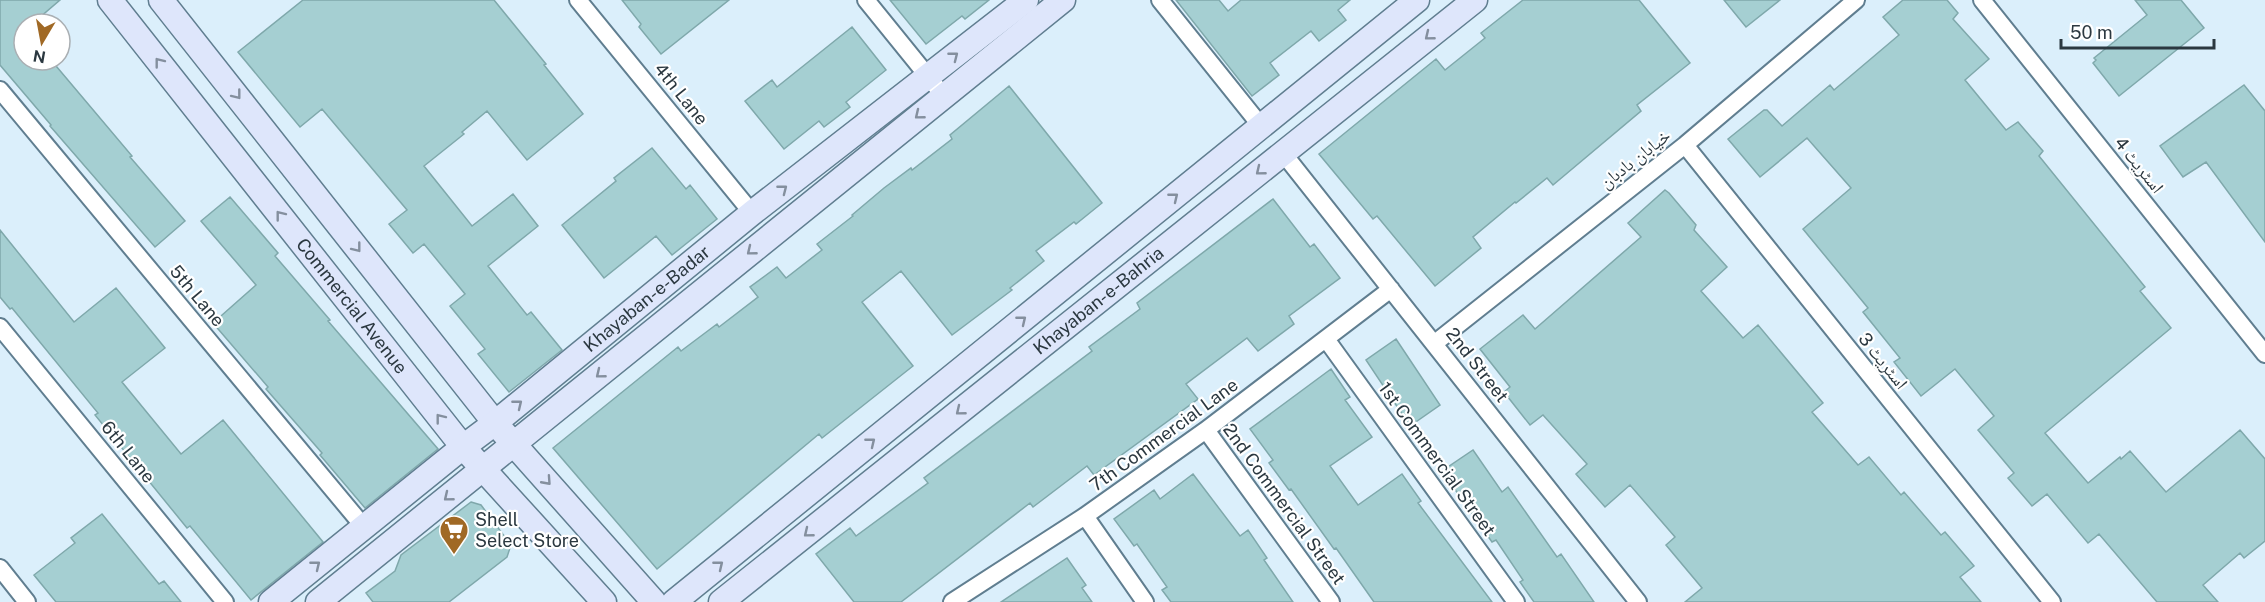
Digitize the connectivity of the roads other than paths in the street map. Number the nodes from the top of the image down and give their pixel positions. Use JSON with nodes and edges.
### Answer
{"nodes":[{"id":1,"x":110,"y":0,"type":"edge"},
{"id":2,"x":161,"y":0,"type":"edge"},
{"id":3,"x":578,"y":0,"type":"edge"},
{"id":4,"x":866,"y":0,"type":"edge"},
{"id":5,"x":1026,"y":0,"type":"edge"},
{"id":6,"x":1063,"y":0,"type":"edge"},
{"id":7,"x":1160,"y":0,"type":"edge"},
{"id":8,"x":1417,"y":0,"type":"edge"},
{"id":9,"x":1475,"y":0,"type":"edge"},
{"id":10,"x":1856,"y":0,"type":"edge"},
{"id":11,"x":1982,"y":0,"type":"edge"},
{"id":12,"x":928,"y":77,"type":"junction"},
{"id":13,"x":0,"y":90,"type":"edge"},
{"id":14,"x":943,"y":95,"type":"junction"},
{"id":15,"x":1261,"y":126,"type":"junction"},
{"id":16,"x":1685,"y":145,"type":"junction"},
{"id":17,"x":1283,"y":153,"type":"junction"},
{"id":18,"x":753,"y":213,"type":"junction"},
{"id":19,"x":1391,"y":289,"type":"junction"},
{"id":20,"x":0,"y":327,"type":"edge"},
{"id":21,"x":1326,"y":339,"type":"junction"},
{"id":22,"x":1435,"y":343,"type":"junction"},
{"id":23,"x":2265,"y":354,"type":"edge"},
{"id":24,"x":968,"y":364,"type":"junction"},
{"id":25,"x":989,"y":388,"type":"junction"},
{"id":26,"x":495,"y":423,"type":"junction"},
{"id":27,"x":1206,"y":430,"type":"junction"},
{"id":28,"x":514,"y":444,"type":"junction"},
{"id":29,"x":463,"y":447,"type":"junction"},
{"id":30,"x":483,"y":469,"type":"junction"},
{"id":31,"x":1085,"y":516,"type":"junction"},
{"id":32,"x":364,"y":527,"type":"junction"},
{"id":33,"x":0,"y":568,"type":"edge"},
{"id":34,"x":27,"y":602,"type":"edge"},
{"id":35,"x":225,"y":602,"type":"edge"},
{"id":36,"x":271,"y":602,"type":"edge"},
{"id":37,"x":318,"y":602,"type":"edge"},
{"id":38,"x":604,"y":602,"type":"edge"},
{"id":39,"x":654,"y":602,"type":"edge"},
{"id":40,"x":674,"y":602,"type":"edge"},
{"id":41,"x":721,"y":602,"type":"edge"},
{"id":42,"x":952,"y":602,"type":"edge"},
{"id":43,"x":1145,"y":602,"type":"edge"},
{"id":44,"x":1331,"y":602,"type":"edge"},
{"id":45,"x":1516,"y":602,"type":"edge"},
{"id":46,"x":1638,"y":602,"type":"edge"},
{"id":47,"x":2052,"y":602,"type":"edge"}],
"edges":[{"from":29,"to":1,"type":"main road","name":"Commercial Avenue","one_way":true},
{"from":2,"to":26,"type":"main road","one_way":true},
{"from":3,"to":18,"type":"street","name":"4th Lane"},
{"from":4,"to":12,"type":"street"},
{"from":12,"to":5,"type":"main road","name":"Khayaban-e-Badar","one_way":true},
{"from":6,"to":14,"type":"main road","name":"Khayaban-e-Badar"},
{"from":7,"to":15,"type":"street"},
{"from":8,"to":15,"type":"main road","name":"Khayaban-e-Bahria"},
{"from":9,"to":17,"type":"main road","name":"Khayaban-e-Bahria","one_way":true},
{"from":10,"to":16,"type":"street","name":"خیابان بادبان"},
{"from":11,"to":23,"type":"street","name":"اسٹریٹ 4"},
{"from":12,"to":14,"type":"street"},
{"from":18,"to":12,"type":"main road","name":"Khayaban-e-Badar","one_way":true},
{"from":13,"to":32,"type":"street","name":"5th Lane"},
{"from":14,"to":28,"type":"main road","name":"Khayaban-e-Badar","one_way":true},
{"from":24,"to":15,"type":"main road","name":"Khayaban-e-Bahria","one_way":true},
{"from":16,"to":22,"type":"street","name":"خیابان بادبان"},
{"from":16,"to":47,"type":"street","name":"اسٹریٹ 3"},
{"from":17,"to":19,"type":"street","name":"2nd Street"},
{"from":17,"to":25,"type":"main road","name":"Khayaban-e-Bahria","one_way":true},
{"from":26,"to":18,"type":"main road","name":"Khayaban-e-Badar","one_way":true},
{"from":19,"to":21,"type":"street","name":"7th Commercial Lane"},
{"from":19,"to":22,"type":"street","name":"2nd Street"},
{"from":20,"to":35,"type":"street","name":"6th Lane"},
{"from":21,"to":27,"type":"street","name":"7th Commercial Lane"},
{"from":21,"to":45,"type":"street","name":"1st Commercial Street"},
{"from":22,"to":46,"type":"street","name":"2nd Street"},
{"from":24,"to":25,"type":"main road"},
{"from":40,"to":24,"type":"main road","name":"Khayaban-e-Bahria","one_way":true},
{"from":25,"to":41,"type":"main road","name":"Khayaban-e-Bahria","one_way":true},
{"from":26,"to":28,"type":"main road"},
{"from":26,"to":29,"type":"main road","name":"Khayaban-e-Badar"},
{"from":27,"to":31,"type":"street","name":"7th Commercial Lane"},
{"from":27,"to":44,"type":"street","name":"2nd Commercial Street"},
{"from":28,"to":30,"type":"main road","name":"Khayaban-e-Badar"},
{"from":28,"to":39,"type":"main road","one_way":true},
{"from":29,"to":30,"type":"main road","name":"Commercial Avenue"},
{"from":29,"to":32,"type":"main road","name":"Khayaban-e-Badar"},
{"from":30,"to":37,"type":"main road","name":"Khayaban-e-Badar","one_way":true},
{"from":30,"to":38,"type":"main road","name":"Commercial Avenue"},
{"from":31,"to":42,"type":"street","name":"7th Commercial Lane"},
{"from":31,"to":43,"type":"street"},
{"from":36,"to":32,"type":"main road","name":"Khayaban-e-Badar","one_way":true},
{"from":33,"to":34,"type":"street"}]}
